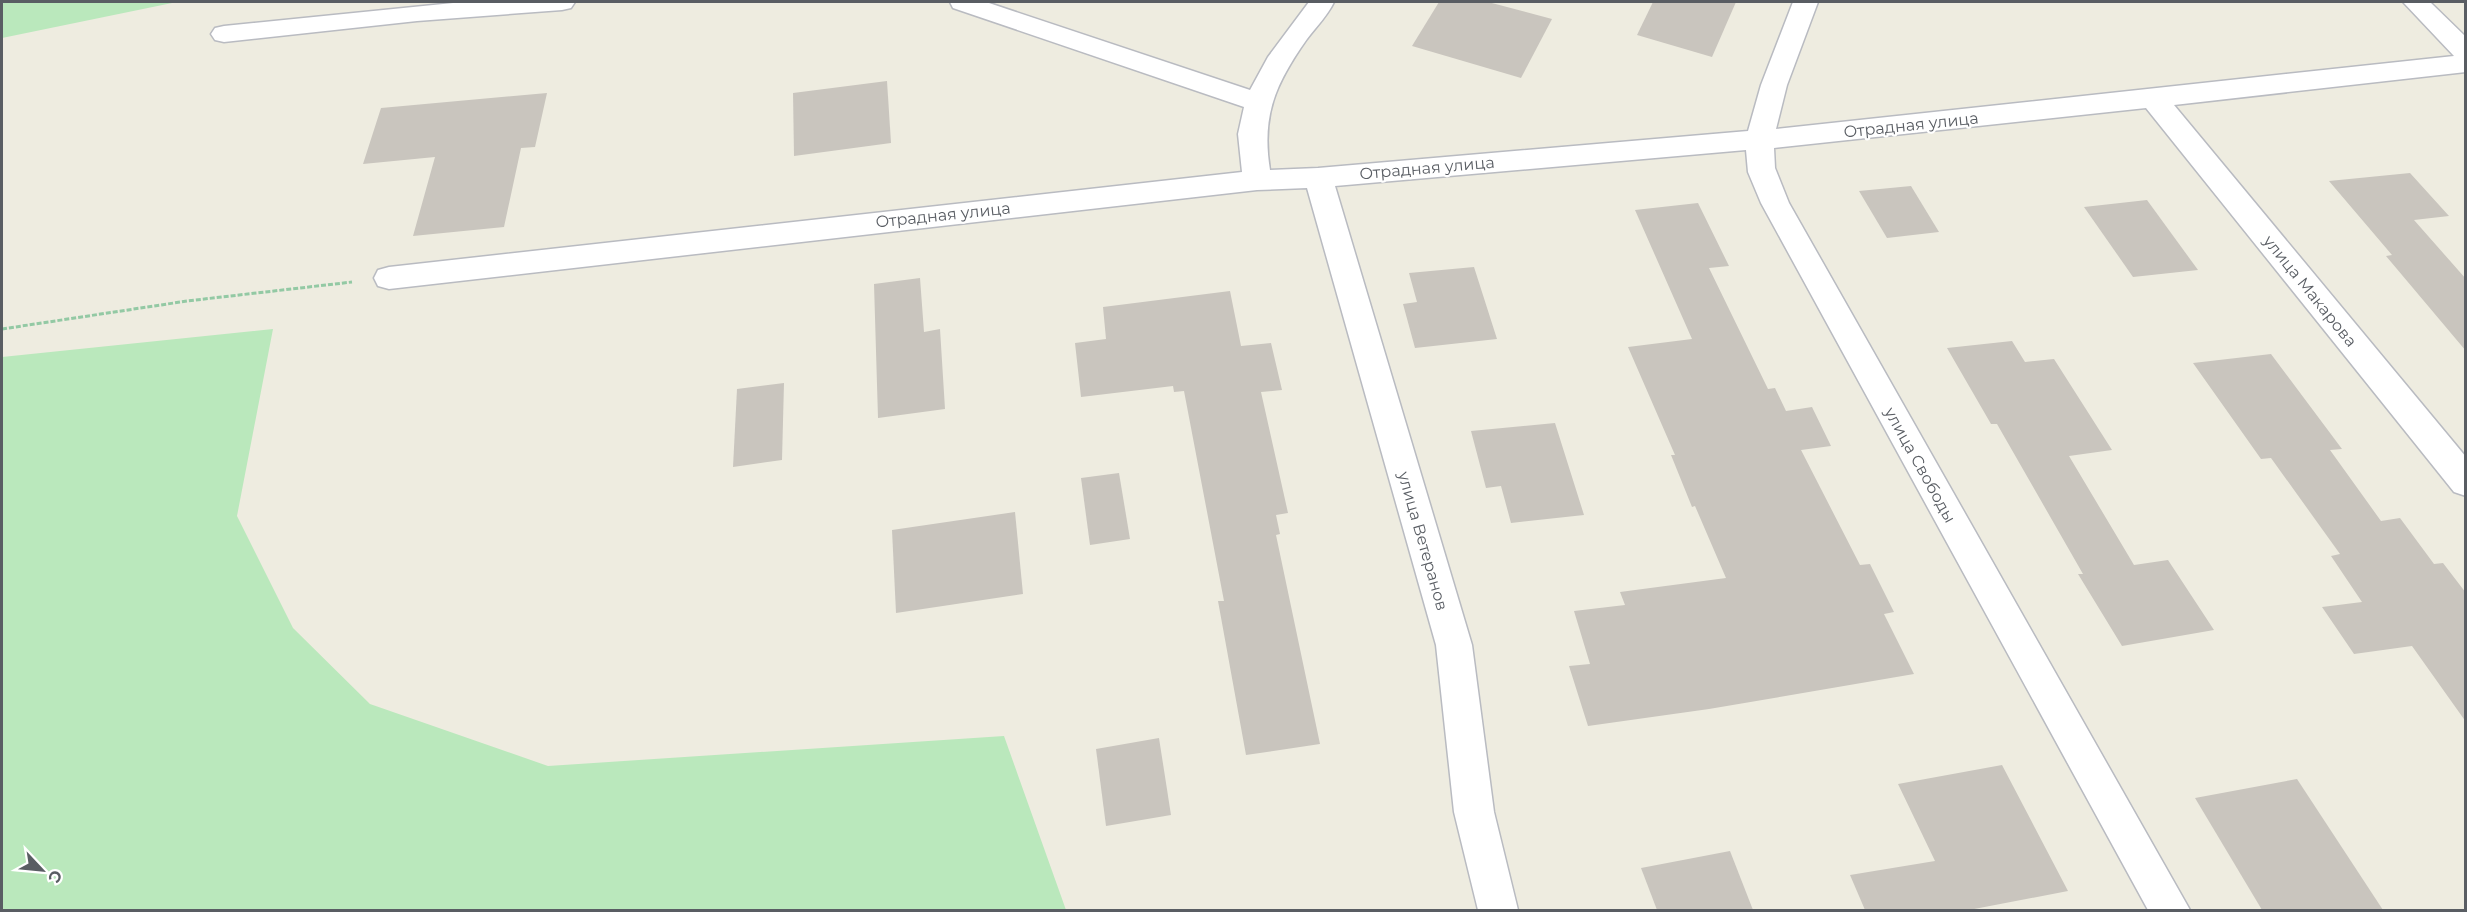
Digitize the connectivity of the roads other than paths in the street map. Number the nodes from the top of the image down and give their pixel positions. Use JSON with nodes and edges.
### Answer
{"nodes":[{"id":1,"x":562,"y":2,"type":"edge"},
{"id":2,"x":962,"y":2,"type":"edge"},
{"id":3,"x":1322,"y":2,"type":"edge"},
{"id":4,"x":1805,"y":2,"type":"edge"},
{"id":5,"x":2415,"y":2,"type":"edge"},
{"id":6,"x":419,"y":7,"type":"edge"},
{"id":7,"x":224,"y":34,"type":"dead end"},
{"id":8,"x":2466,"y":53,"type":"edge"},
{"id":9,"x":2466,"y":63,"type":"edge"},
{"id":10,"x":2154,"y":99,"type":"junction"},
{"id":11,"x":1258,"y":102,"type":"junction"},
{"id":12,"x":1760,"y":139,"type":"junction"},
{"id":13,"x":1318,"y":178,"type":"junction"},
{"id":14,"x":1257,"y":180,"type":"junction"},
{"id":15,"x":389,"y":278,"type":"road end"},
{"id":16,"x":2466,"y":482,"type":"edge"},
{"id":17,"x":1498,"y":910,"type":"edge"},
{"id":18,"x":2170,"y":910,"type":"edge"}],
"edges":[{"from":1,"to":6,"type":"street"},
{"from":2,"to":11,"type":"street"},
{"from":3,"to":11,"type":"street"},
{"from":4,"to":12,"type":"street","name":"улица Свободы"},
{"from":5,"to":8,"type":"street"},
{"from":6,"to":7,"type":"street"},
{"from":9,"to":10,"type":"street","name":"Отрадная улица"},
{"from":10,"to":12,"type":"street","name":"Отрадная улица"},
{"from":10,"to":16,"type":"street","name":"улица Макарова"},
{"from":11,"to":14,"type":"street"},
{"from":12,"to":13,"type":"street","name":"Отрадная улица"},
{"from":12,"to":18,"type":"street","name":"улица Свободы"},
{"from":13,"to":14,"type":"street","name":"Отрадная улица"},
{"from":13,"to":17,"type":"street","name":"улица Ветеранов"},
{"from":14,"to":15,"type":"street","name":"Отрадная улица"}]}
